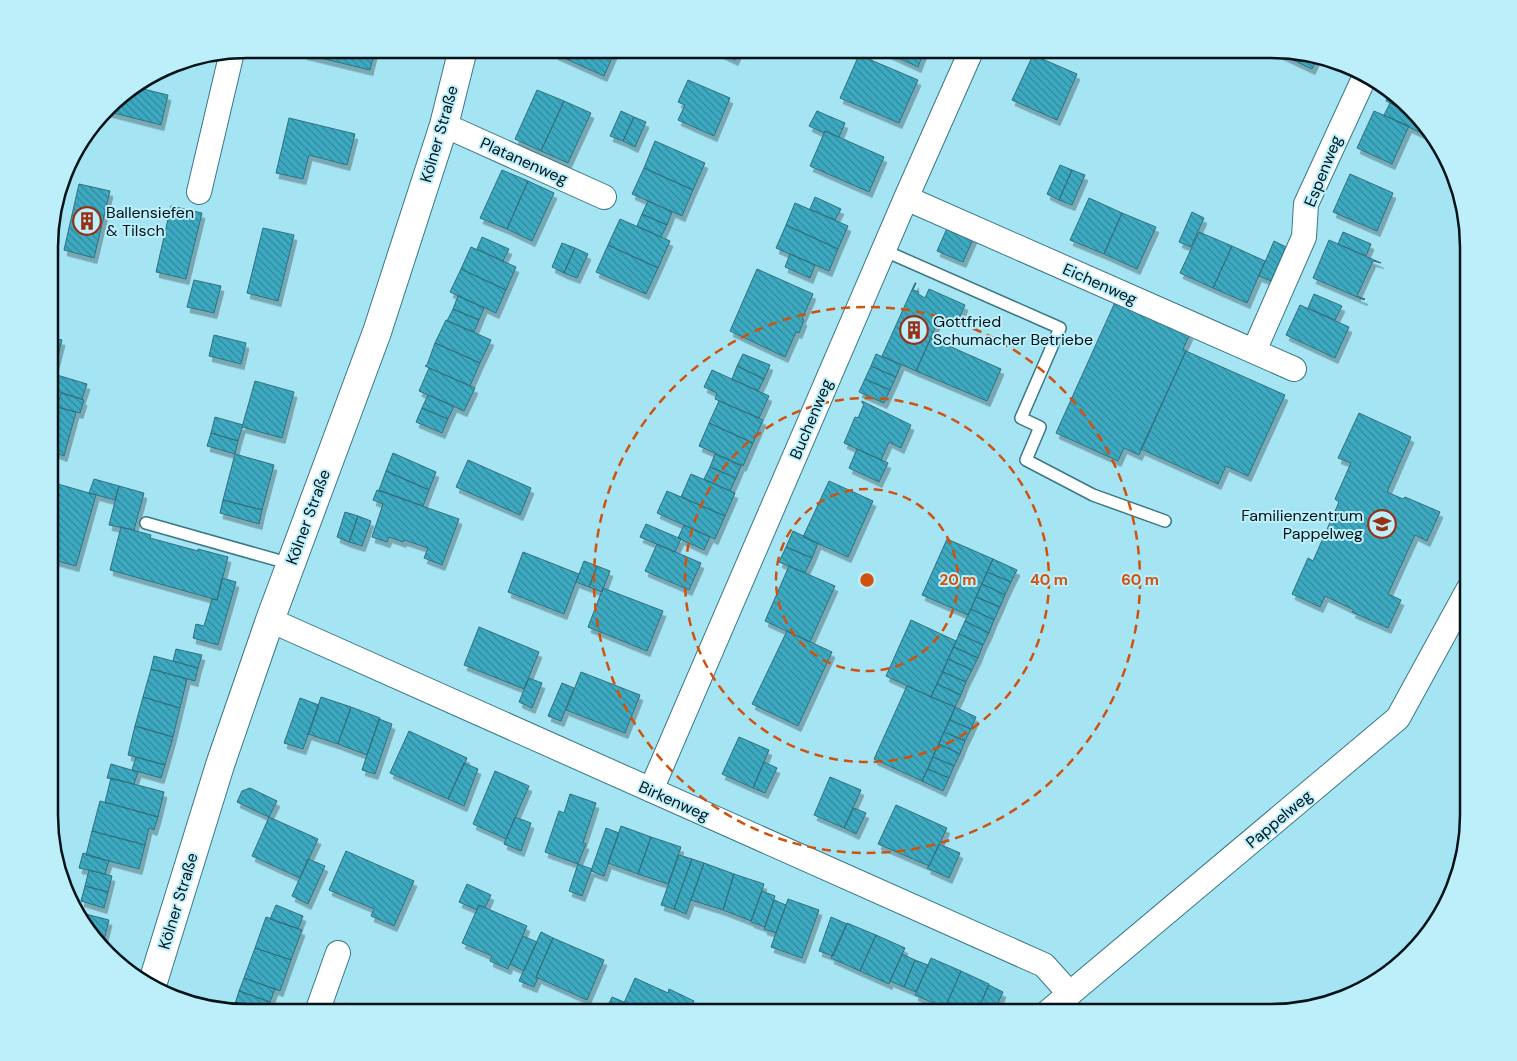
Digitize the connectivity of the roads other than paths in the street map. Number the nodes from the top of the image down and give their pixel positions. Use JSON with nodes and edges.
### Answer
{"nodes":[{"id":1,"x":231,"y":58,"type":"edge"},
{"id":2,"x":461,"y":58,"type":"edge"},
{"id":3,"x":968,"y":58,"type":"edge"},
{"id":4,"x":1362,"y":82,"type":"edge"},
{"id":5,"x":444,"y":125,"type":"junction"},
{"id":6,"x":199,"y":192,"type":"dead end"},
{"id":7,"x":604,"y":197,"type":"dead end"},
{"id":8,"x":906,"y":198,"type":"junction"},
{"id":9,"x":884,"y":250,"type":"junction"},
{"id":10,"x":1254,"y":351,"type":"junction"},
{"id":11,"x":1294,"y":370,"type":"dead end"},
{"id":12,"x":1166,"y":521,"type":"dead end"},
{"id":13,"x":146,"y":524,"type":"dead end"},
{"id":14,"x":291,"y":564,"type":"junction"},
{"id":15,"x":1460,"y":605,"type":"edge"},
{"id":16,"x":270,"y":620,"type":"junction"},
{"id":17,"x":651,"y":790,"type":"junction"},
{"id":18,"x":338,"y":953,"type":"dead end"},
{"id":19,"x":154,"y":979,"type":"edge"},
{"id":20,"x":1070,"y":994,"type":"junction"},
{"id":21,"x":320,"y":1004,"type":"edge"},
{"id":22,"x":1058,"y":1004,"type":"edge"}],
"edges":[{"from":1,"to":6,"type":"street"},
{"from":2,"to":5,"type":"street","name":"Kölner Straße"},
{"from":3,"to":8,"type":"street","name":"Buchenweg"},
{"from":4,"to":10,"type":"street","name":"Espenweg"},
{"from":5,"to":7,"type":"street","name":"Platanenweg"},
{"from":5,"to":14,"type":"street","name":"Kölner Straße"},
{"from":8,"to":9,"type":"street","name":"Buchenweg"},
{"from":8,"to":10,"type":"street","name":"Eichenweg"},
{"from":9,"to":12,"type":"lane"},
{"from":9,"to":17,"type":"street","name":"Buchenweg"},
{"from":10,"to":11,"type":"street","name":"Eichenweg"},
{"from":13,"to":14,"type":"lane"},
{"from":14,"to":16,"type":"street","name":"Kölner Straße"},
{"from":15,"to":20,"type":"street","name":"Pappelweg"},
{"from":16,"to":17,"type":"street","name":"Birkenweg"},
{"from":16,"to":19,"type":"street","name":"Kölner Straße"},
{"from":17,"to":20,"type":"street","name":"Birkenweg"},
{"from":18,"to":21,"type":"street"},
{"from":20,"to":22,"type":"street","name":"Pappelweg"}]}
